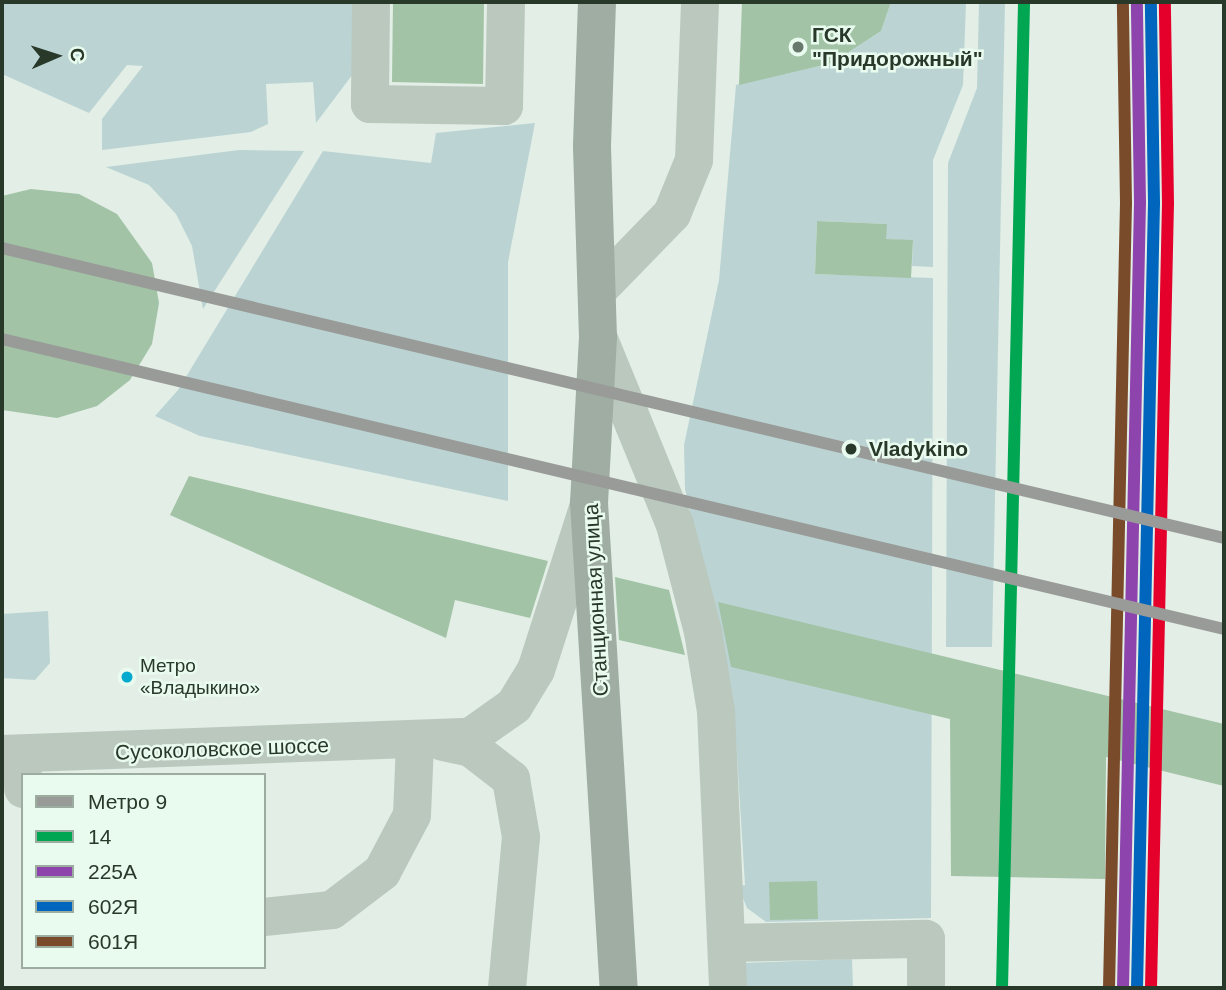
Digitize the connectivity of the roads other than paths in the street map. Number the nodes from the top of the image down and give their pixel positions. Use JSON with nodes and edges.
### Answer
{"nodes":[{"id":1,"x":371,"y":2,"type":"edge"},
{"id":2,"x":506,"y":2,"type":"edge"},
{"id":3,"x":597,"y":2,"type":"edge"},
{"id":4,"x":700,"y":2,"type":"edge"},
{"id":5,"x":598,"y":290,"type":"junction"},
{"id":6,"x":598,"y":337,"type":"junction"},
{"id":7,"x":589,"y":503,"type":"junction"},
{"id":8,"x":429,"y":743,"type":"junction"},
{"id":9,"x":12,"y":765,"type":"edge"},
{"id":10,"x":266,"y":917,"type":"edge"},
{"id":11,"x":727,"y":943,"type":"junction"},
{"id":12,"x":507,"y":988,"type":"edge"},
{"id":13,"x":619,"y":988,"type":"edge"},
{"id":14,"x":728,"y":988,"type":"edge"},
{"id":15,"x":926,"y":988,"type":"edge"}],
"edges":[{"from":1,"to":2,"type":"street"},
{"from":3,"to":5,"type":"main road","name":"Станционная улица"},
{"from":4,"to":5,"type":"street"},
{"from":5,"to":6,"type":"main road","name":"Станционная улица"},
{"from":6,"to":7,"type":"main road","name":"Станционная улица"},
{"from":6,"to":11,"type":"street"},
{"from":7,"to":8,"type":"street"},
{"from":7,"to":13,"type":"main road","name":"Станционная улица"},
{"from":8,"to":9,"type":"street","name":"Сусоколовское шоссе"},
{"from":8,"to":10,"type":"street"},
{"from":8,"to":12,"type":"street"},
{"from":11,"to":14,"type":"street"},
{"from":11,"to":15,"type":"street"}]}
